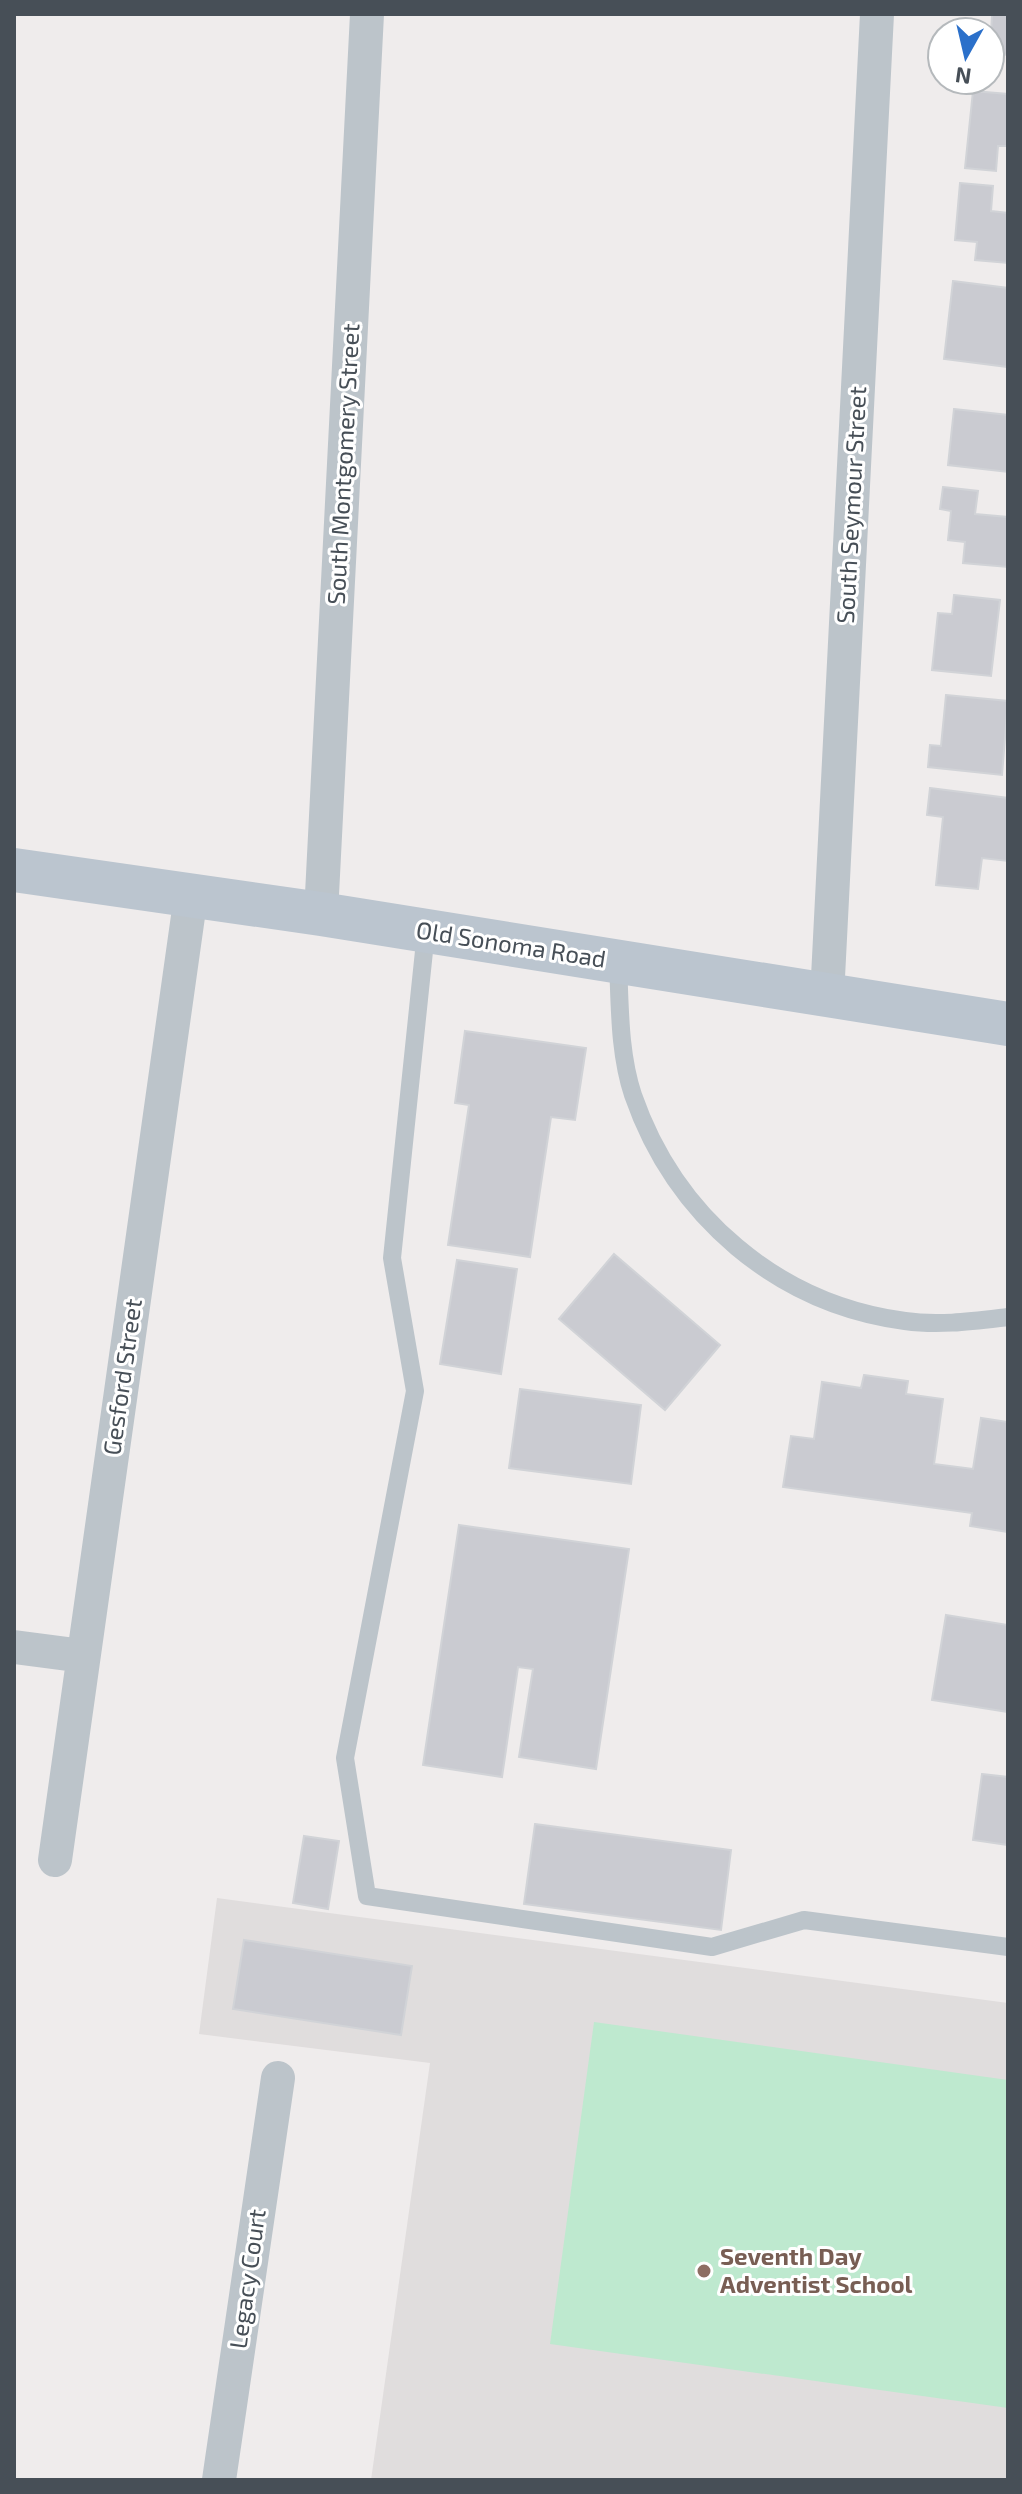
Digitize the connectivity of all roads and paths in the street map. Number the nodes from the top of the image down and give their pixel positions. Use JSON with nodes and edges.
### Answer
{"nodes":[{"id":1,"x":367,"y":14,"type":"edge"},
{"id":2,"x":877,"y":14,"type":"edge"},
{"id":3,"x":14,"y":870,"type":"edge"},
{"id":4,"x":191,"y":895,"type":"junction"},
{"id":5,"x":321,"y":914,"type":"junction"},
{"id":6,"x":426,"y":932,"type":"junction"},
{"id":7,"x":618,"y":962,"type":"junction"},
{"id":8,"x":827,"y":997,"type":"junction"},
{"id":9,"x":1008,"y":1024,"type":"edge"},
{"id":10,"x":1008,"y":1317,"type":"edge"},
{"id":11,"x":14,"y":1647,"type":"edge"},
{"id":12,"x":83,"y":1656,"type":"junction"},
{"id":13,"x":55,"y":1860,"type":"dead end"},
{"id":14,"x":1008,"y":1947,"type":"edge"},
{"id":15,"x":278,"y":2078,"type":"dead end"},
{"id":16,"x":219,"y":2480,"type":"edge"}],
"edges":[{"from":1,"to":5,"type":"street","name":"South Montgomery Street"},
{"from":2,"to":8,"type":"street","name":"South Seymour Street"},
{"from":3,"to":4,"type":"main road","name":"Old Sonoma Road"},
{"from":4,"to":5,"type":"main road","name":"Old Sonoma Road"},
{"from":4,"to":12,"type":"street","name":"Gesford Street"},
{"from":5,"to":6,"type":"main road","name":"Old Sonoma Road"},
{"from":6,"to":7,"type":"main road","name":"Old Sonoma Road"},
{"from":6,"to":14,"type":"lane"},
{"from":7,"to":8,"type":"main road","name":"Old Sonoma Road"},
{"from":7,"to":10,"type":"lane"},
{"from":8,"to":9,"type":"main road","name":"Old Sonoma Road"},
{"from":11,"to":12,"type":"street"},
{"from":12,"to":13,"type":"street","name":"Gesford Street"},
{"from":15,"to":16,"type":"street","name":"Legacy Court"}]}
